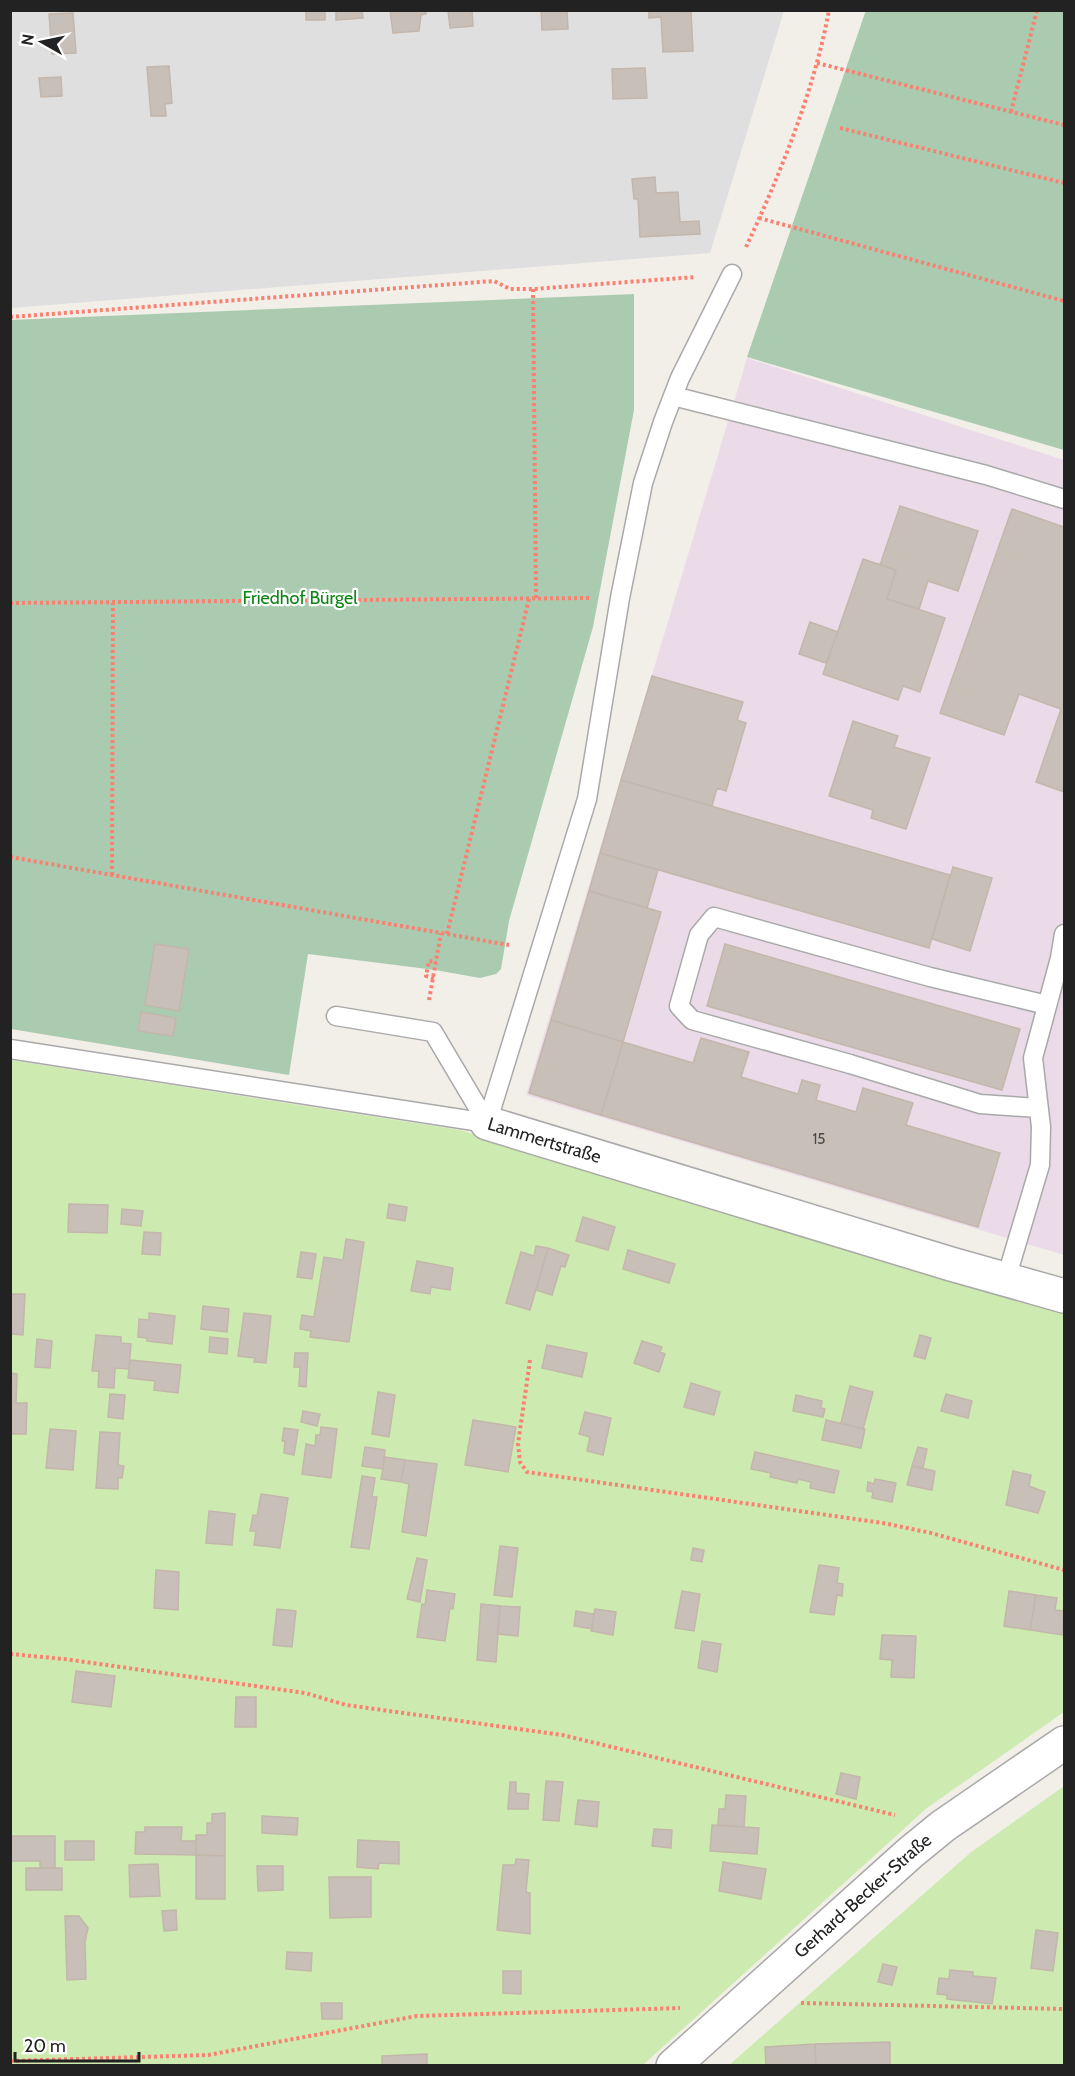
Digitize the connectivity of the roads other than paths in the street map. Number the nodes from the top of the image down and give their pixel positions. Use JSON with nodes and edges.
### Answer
{"nodes":[{"id":1,"x":732,"y":274,"type":"road end"},
{"id":2,"x":673,"y":396,"type":"junction"},
{"id":3,"x":1065,"y":499,"type":"edge"},
{"id":4,"x":1065,"y":934,"type":"edge"},
{"id":5,"x":1047,"y":1005,"type":"junction"},
{"id":6,"x":336,"y":1016,"type":"dead end"},
{"id":7,"x":10,"y":1049,"type":"edge"},
{"id":8,"x":1038,"y":1108,"type":"junction"},
{"id":9,"x":487,"y":1123,"type":"junction"},
{"id":10,"x":1006,"y":1279,"type":"junction"},
{"id":11,"x":1065,"y":1296,"type":"edge"},
{"id":12,"x":1065,"y":1743,"type":"edge"},
{"id":13,"x":673,"y":2066,"type":"edge"}],
"edges":[{"from":1,"to":2,"type":"lane"},
{"from":2,"to":3,"type":"lane"},
{"from":2,"to":9,"type":"lane"},
{"from":4,"to":5,"type":"lane"},
{"from":5,"to":8,"type":"lane"},
{"from":5,"to":8,"type":"lane"},
{"from":6,"to":9,"type":"lane"},
{"from":7,"to":9,"type":"lane","name":"Lammertstraße"},
{"from":8,"to":10,"type":"lane"},
{"from":9,"to":10,"type":"street","name":"Lammertstraße"},
{"from":10,"to":11,"type":"street","name":"Lammertstraße"},
{"from":12,"to":13,"type":"street","name":"Gerhard-Becker-Straße"}]}
